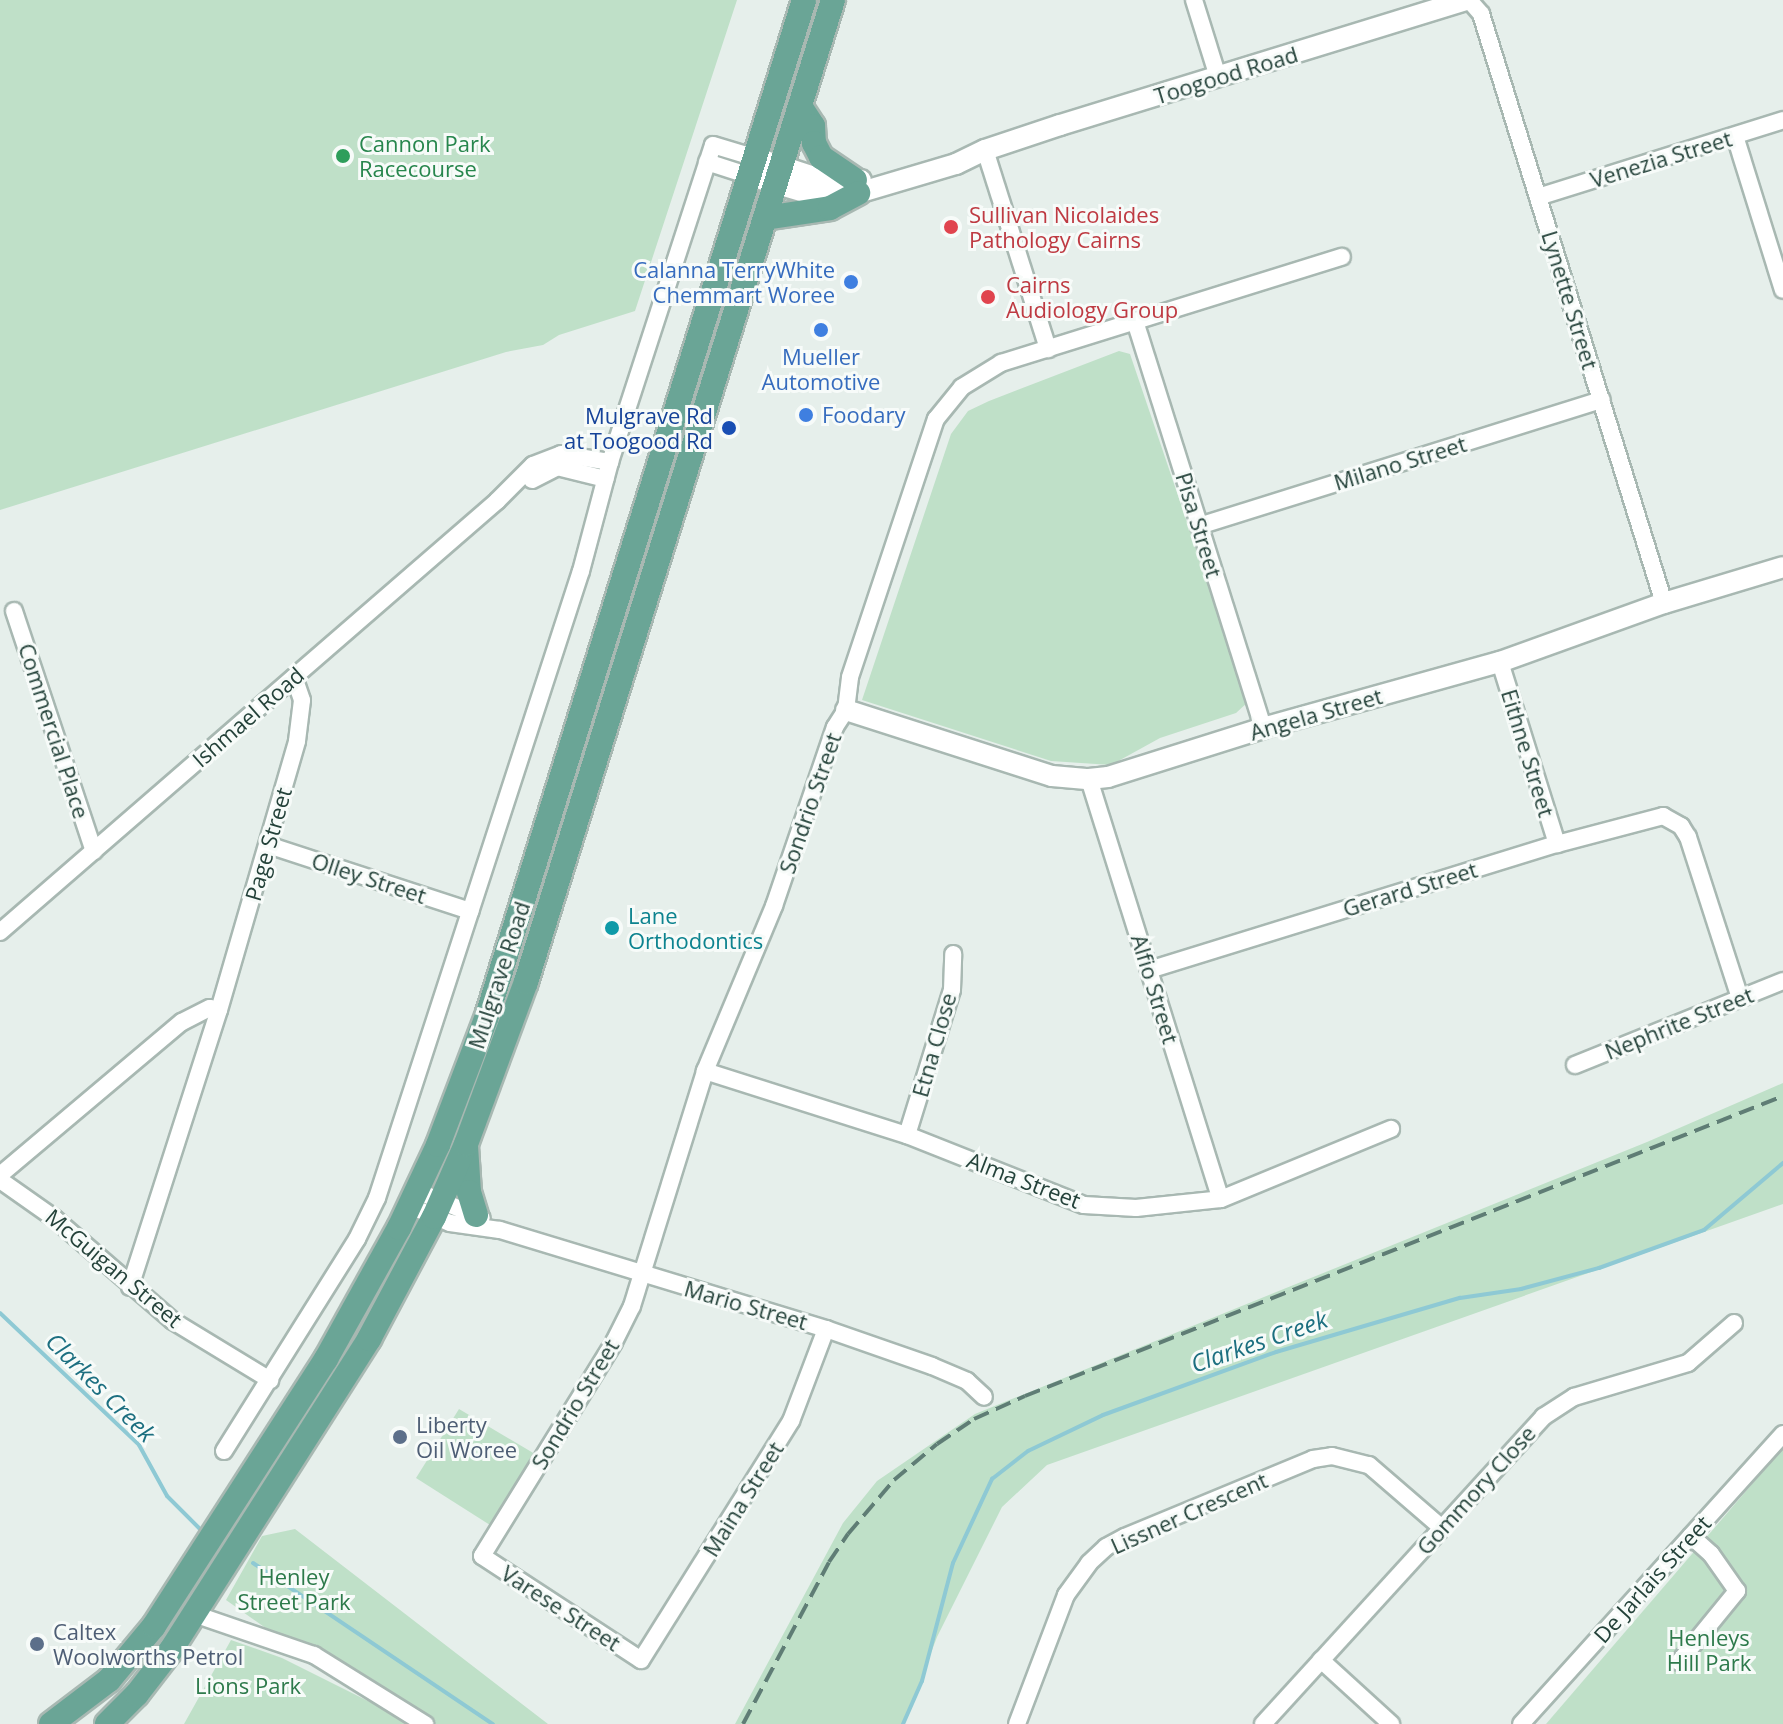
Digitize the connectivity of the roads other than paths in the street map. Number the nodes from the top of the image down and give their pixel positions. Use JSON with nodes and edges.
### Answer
{"nodes":[{"id":1,"x":804,"y":0,"type":"edge"},
{"id":2,"x":833,"y":0,"type":"edge"},
{"id":3,"x":1194,"y":0,"type":"edge"},
{"id":4,"x":1468,"y":0,"type":"edge"},
{"id":5,"x":1218,"y":77,"type":"junction"},
{"id":6,"x":800,"y":106,"type":"junction"},
{"id":7,"x":1783,"y":120,"type":"edge"},
{"id":8,"x":1735,"y":136,"type":"junction"},
{"id":9,"x":985,"y":150,"type":"junction"},
{"id":10,"x":707,"y":162,"type":"junction"},
{"id":11,"x":753,"y":167,"type":"junction"},
{"id":12,"x":778,"y":175,"type":"junction"},
{"id":13,"x":856,"y":187,"type":"junction"},
{"id":14,"x":1538,"y":197,"type":"junction"},
{"id":15,"x":765,"y":218,"type":"junction"},
{"id":16,"x":1342,"y":257,"type":"dead end"},
{"id":17,"x":1783,"y":290,"type":"edge"},
{"id":18,"x":1135,"y":321,"type":"junction"},
{"id":19,"x":1048,"y":349,"type":"junction"},
{"id":20,"x":1602,"y":400,"type":"junction"},
{"id":21,"x":608,"y":470,"type":"junction"},
{"id":22,"x":1199,"y":526,"type":"junction"},
{"id":23,"x":1783,"y":567,"type":"edge"},
{"id":24,"x":1664,"y":603,"type":"junction"},
{"id":25,"x":14,"y":611,"type":"dead end"},
{"id":26,"x":1500,"y":662,"type":"junction"},
{"id":27,"x":294,"y":677,"type":"junction"},
{"id":28,"x":846,"y":710,"type":"junction"},
{"id":29,"x":1263,"y":728,"type":"junction"},
{"id":30,"x":1089,"y":779,"type":"junction"},
{"id":31,"x":1557,"y":844,"type":"junction"},
{"id":32,"x":268,"y":845,"type":"junction"},
{"id":33,"x":94,"y":851,"type":"junction"},
{"id":34,"x":470,"y":911,"type":"junction"},
{"id":35,"x":0,"y":932,"type":"edge"},
{"id":36,"x":953,"y":954,"type":"dead end"},
{"id":37,"x":1149,"y":970,"type":"junction"},
{"id":38,"x":1783,"y":981,"type":"edge"},
{"id":39,"x":1740,"y":998,"type":"junction"},
{"id":40,"x":219,"y":1010,"type":"junction"},
{"id":41,"x":1575,"y":1065,"type":"dead end"},
{"id":42,"x":705,"y":1071,"type":"junction"},
{"id":43,"x":1391,"y":1129,"type":"dead end"},
{"id":44,"x":907,"y":1135,"type":"junction"},
{"id":45,"x":466,"y":1144,"type":"junction"},
{"id":46,"x":0,"y":1178,"type":"edge"},
{"id":47,"x":414,"y":1198,"type":"junction"},
{"id":48,"x":1221,"y":1199,"type":"junction"},
{"id":49,"x":438,"y":1209,"type":"junction"},
{"id":50,"x":476,"y":1215,"type":"junction"},
{"id":51,"x":500,"y":1230,"type":"junction"},
{"id":52,"x":643,"y":1275,"type":"junction"},
{"id":53,"x":130,"y":1287,"type":"junction"},
{"id":54,"x":1734,"y":1323,"type":"dead end"},
{"id":55,"x":826,"y":1329,"type":"junction"},
{"id":56,"x":270,"y":1380,"type":"junction"},
{"id":57,"x":984,"y":1397,"type":"dead end"},
{"id":58,"x":1783,"y":1434,"type":"edge"},
{"id":59,"x":224,"y":1451,"type":"dead end"},
{"id":60,"x":1442,"y":1528,"type":"junction"},
{"id":61,"x":1691,"y":1536,"type":"junction"},
{"id":62,"x":482,"y":1556,"type":"joint"},
{"id":63,"x":194,"y":1614,"type":"junction"},
{"id":64,"x":641,"y":1660,"type":"joint"},
{"id":65,"x":1321,"y":1660,"type":"junction"},
{"id":66,"x":1679,"y":1662,"type":"dead end"},
{"id":67,"x":51,"y":1724,"type":"edge"},
{"id":68,"x":107,"y":1724,"type":"edge"},
{"id":69,"x":425,"y":1724,"type":"edge"},
{"id":70,"x":1017,"y":1724,"type":"edge"},
{"id":71,"x":1263,"y":1724,"type":"edge"},
{"id":72,"x":1391,"y":1724,"type":"edge"},
{"id":73,"x":1521,"y":1724,"type":"edge"}],
"edges":[{"from":1,"to":11,"type":"main road","name":"Mulgrave Road"},
{"from":2,"to":6,"type":"main road","name":"Mulgrave Road"},
{"from":3,"to":5,"type":"street"},
{"from":4,"to":5,"type":"street","name":"Toogood Road"},
{"from":4,"to":14,"type":"street","name":"Lynette Street"},
{"from":5,"to":9,"type":"street","name":"Toogood Road"},
{"from":6,"to":12,"type":"main road","name":"Mulgrave Road"},
{"from":6,"to":13,"type":"main road"},
{"from":7,"to":8,"type":"street","name":"Venezia Street"},
{"from":8,"to":14,"type":"street","name":"Venezia Street"},
{"from":8,"to":17,"type":"street"},
{"from":9,"to":13,"type":"street","name":"Toogood Road"},
{"from":9,"to":19,"type":"street"},
{"from":10,"to":11,"type":"street"},
{"from":10,"to":11,"type":"street"},
{"from":10,"to":21,"type":"street"},
{"from":11,"to":12,"type":"street","name":"Toogood Road"},
{"from":11,"to":47,"type":"main road","name":"Mulgrave Road"},
{"from":12,"to":13,"type":"street","name":"Toogood Road"},
{"from":12,"to":15,"type":"main road","name":"Mulgrave Road"},
{"from":13,"to":15,"type":"main road"},
{"from":14,"to":20,"type":"street","name":"Lynette Street"},
{"from":15,"to":45,"type":"main road","name":"Mulgrave Road"},
{"from":16,"to":18,"type":"street","name":"Sondrio Street"},
{"from":18,"to":19,"type":"street","name":"Sondrio Street"},
{"from":18,"to":22,"type":"street","name":"Pisa Street"},
{"from":19,"to":28,"type":"street","name":"Sondrio Street"},
{"from":20,"to":22,"type":"street","name":"Milano Street"},
{"from":20,"to":24,"type":"street","name":"Lynette Street"},
{"from":21,"to":27,"type":"street","name":"Ishmael Road"},
{"from":21,"to":34,"type":"street"},
{"from":22,"to":29,"type":"street","name":"Pisa Street"},
{"from":23,"to":24,"type":"street","name":"Angela Street"},
{"from":24,"to":26,"type":"street","name":"Angela Street"},
{"from":25,"to":33,"type":"street","name":"Commercial Place"},
{"from":26,"to":29,"type":"street","name":"Angela Street"},
{"from":26,"to":31,"type":"street","name":"Eithne Street"},
{"from":27,"to":32,"type":"street","name":"Page Street"},
{"from":27,"to":33,"type":"street","name":"Ishmael Road"},
{"from":28,"to":30,"type":"street","name":"Angela Street"},
{"from":28,"to":42,"type":"street","name":"Sondrio Street"},
{"from":29,"to":30,"type":"street","name":"Angela Street"},
{"from":30,"to":37,"type":"street","name":"Alfio Street"},
{"from":31,"to":37,"type":"street","name":"Gerard Street"},
{"from":31,"to":39,"type":"street","name":"Gerard Street"},
{"from":32,"to":34,"type":"street","name":"Olley Street"},
{"from":32,"to":40,"type":"street","name":"Page Street"},
{"from":33,"to":35,"type":"street","name":"Ishmael Road"},
{"from":34,"to":56,"type":"street"},
{"from":36,"to":44,"type":"street","name":"Etna Close"},
{"from":37,"to":48,"type":"street","name":"Alfio Street"},
{"from":38,"to":39,"type":"street","name":"Nephrite Street"},
{"from":39,"to":41,"type":"street","name":"Nephrite Street"},
{"from":40,"to":46,"type":"street"},
{"from":40,"to":53,"type":"street","name":"Page Street"},
{"from":42,"to":44,"type":"street","name":"Alma Street"},
{"from":42,"to":52,"type":"street","name":"Sondrio Street"},
{"from":43,"to":48,"type":"street","name":"Alma Street"},
{"from":44,"to":48,"type":"street","name":"Alma Street"},
{"from":45,"to":49,"type":"main road","name":"Mulgrave Road"},
{"from":45,"to":50,"type":"main road"},
{"from":46,"to":53,"type":"street","name":"McGuigan Street"},
{"from":47,"to":49,"type":"street","name":"Mario Street"},
{"from":47,"to":67,"type":"main road","name":"Mulgrave Road"},
{"from":49,"to":50,"type":"street","name":"Mario Street"},
{"from":49,"to":51,"type":"street","name":"Mario Street"},
{"from":49,"to":63,"type":"main road","name":"Mulgrave Road"},
{"from":50,"to":51,"type":"street","name":"Mario Street"},
{"from":51,"to":52,"type":"street","name":"Mario Street"},
{"from":52,"to":55,"type":"street","name":"Mario Street"},
{"from":52,"to":62,"type":"street","name":"Sondrio Street"},
{"from":53,"to":56,"type":"street","name":"McGuigan Street"},
{"from":54,"to":60,"type":"street","name":"Gommory Close"},
{"from":55,"to":57,"type":"street","name":"Mario Street"},
{"from":55,"to":64,"type":"street","name":"Maina Street"},
{"from":56,"to":59,"type":"street"},
{"from":58,"to":61,"type":"street","name":"De Jarlais Street"},
{"from":60,"to":65,"type":"street","name":"Gommory Close"},
{"from":60,"to":70,"type":"street","name":"Lissner Crescent"},
{"from":61,"to":66,"type":"street"},
{"from":61,"to":73,"type":"street","name":"De Jarlais Street"},
{"from":62,"to":64,"type":"street","name":"Varese Street"},
{"from":63,"to":68,"type":"main road","name":"Mulgrave Road"},
{"from":63,"to":69,"type":"street"},
{"from":65,"to":71,"type":"street","name":"Gommory Close"},
{"from":65,"to":72,"type":"street"}]}
